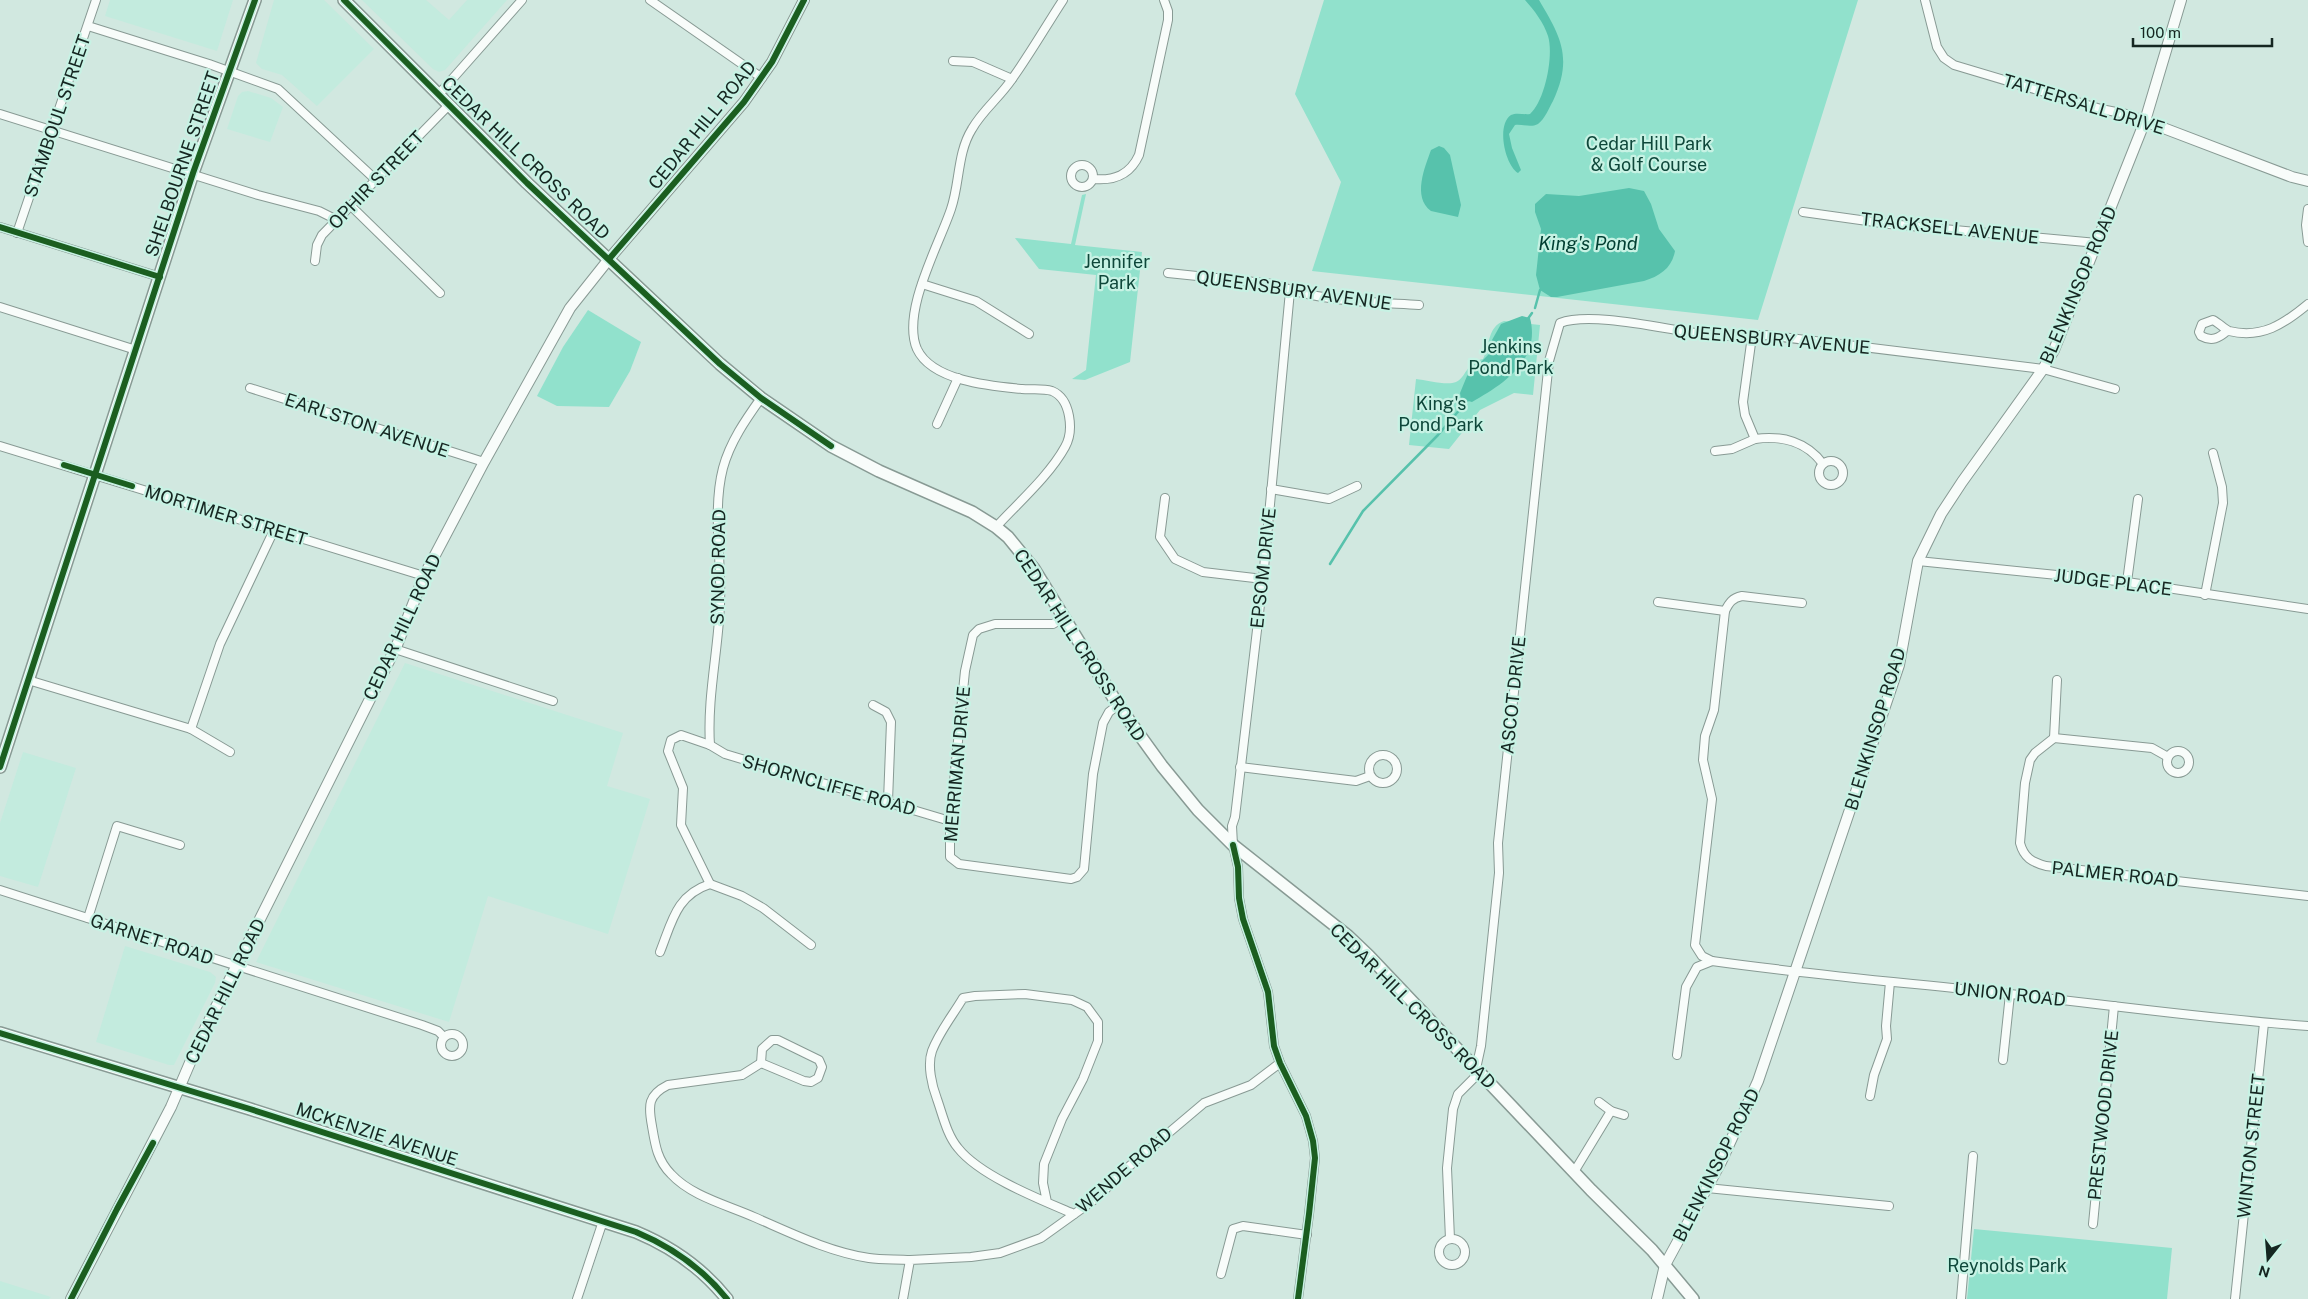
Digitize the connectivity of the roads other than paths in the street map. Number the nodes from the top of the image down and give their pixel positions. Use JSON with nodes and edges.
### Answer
{"nodes":[{"id":1,"x":96,"y":0,"type":"edge"},
{"id":2,"x":254,"y":0,"type":"edge"},
{"id":3,"x":344,"y":0,"type":"edge"},
{"id":4,"x":522,"y":0,"type":"edge"},
{"id":5,"x":650,"y":0,"type":"edge"},
{"id":6,"x":804,"y":0,"type":"edge"},
{"id":7,"x":1063,"y":0,"type":"edge"},
{"id":8,"x":1164,"y":0,"type":"edge"},
{"id":9,"x":1925,"y":0,"type":"edge"},
{"id":10,"x":2182,"y":0,"type":"edge"},
{"id":11,"x":88,"y":26,"type":"junction"},
{"id":12,"x":953,"y":61,"type":"dead end"},
{"id":13,"x":229,"y":71,"type":"junction"},
{"id":14,"x":762,"y":78,"type":"junction"},
{"id":15,"x":1012,"y":79,"type":"junction"},
{"id":16,"x":439,"y":94,"type":"junction"},
{"id":17,"x":450,"y":105,"type":"junction"},
{"id":18,"x":0,"y":114,"type":"edge"},
{"id":19,"x":2145,"y":121,"type":"junction"},
{"id":20,"x":52,"y":130,"type":"junction"},
{"id":21,"x":193,"y":173,"type":"junction"},
{"id":22,"x":1093,"y":179,"type":"dead end"},
{"id":23,"x":376,"y":180,"type":"junction"},
{"id":24,"x":2308,"y":181,"type":"edge"},
{"id":25,"x":351,"y":206,"type":"junction"},
{"id":26,"x":2308,"y":209,"type":"edge"},
{"id":27,"x":1803,"y":212,"type":"dead end"},
{"id":28,"x":337,"y":220,"type":"junction"},
{"id":29,"x":0,"y":227,"type":"edge"},
{"id":30,"x":17,"y":233,"type":"junction"},
{"id":31,"x":2308,"y":242,"type":"edge"},
{"id":32,"x":2097,"y":243,"type":"junction"},
{"id":33,"x":609,"y":259,"type":"junction"},
{"id":34,"x":315,"y":261,"type":"dead end"},
{"id":35,"x":1168,"y":273,"type":"dead end"},
{"id":36,"x":160,"y":277,"type":"junction"},
{"id":37,"x":922,"y":284,"type":"junction"},
{"id":38,"x":1290,"y":291,"type":"junction"},
{"id":39,"x":440,"y":293,"type":"dead end"},
{"id":40,"x":2308,"y":304,"type":"edge"},
{"id":41,"x":1419,"y":305,"type":"dead end"},
{"id":42,"x":0,"y":306,"type":"edge"},
{"id":43,"x":1560,"y":323,"type":"joint"},
{"id":44,"x":2227,"y":331,"type":"dead end"},
{"id":45,"x":1029,"y":334,"type":"dead end"},
{"id":46,"x":1752,"y":336,"type":"junction"},
{"id":47,"x":136,"y":350,"type":"junction"},
{"id":48,"x":2043,"y":369,"type":"junction"},
{"id":49,"x":958,"y":378,"type":"junction"},
{"id":50,"x":250,"y":388,"type":"dead end"},
{"id":51,"x":2115,"y":389,"type":"dead end"},
{"id":52,"x":761,"y":398,"type":"junction"},
{"id":53,"x":937,"y":424,"type":"dead end"},
{"id":54,"x":1755,"y":439,"type":"junction"},
{"id":55,"x":0,"y":446,"type":"edge"},
{"id":56,"x":1715,"y":451,"type":"dead end"},
{"id":57,"x":2213,"y":453,"type":"dead end"},
{"id":58,"x":484,"y":462,"type":"junction"},
{"id":59,"x":1823,"y":464,"type":"dead end"},
{"id":60,"x":95,"y":474,"type":"junction"},
{"id":61,"x":1357,"y":486,"type":"dead end"},
{"id":62,"x":1271,"y":489,"type":"junction"},
{"id":63,"x":1165,"y":498,"type":"dead end"},
{"id":64,"x":2138,"y":499,"type":"dead end"},
{"id":65,"x":996,"y":527,"type":"junction"},
{"id":66,"x":274,"y":530,"type":"junction"},
{"id":67,"x":1918,"y":561,"type":"junction"},
{"id":68,"x":424,"y":576,"type":"junction"},
{"id":69,"x":1262,"y":579,"type":"junction"},
{"id":70,"x":2128,"y":582,"type":"junction"},
{"id":71,"x":2205,"y":595,"type":"junction"},
{"id":72,"x":1658,"y":602,"type":"dead end"},
{"id":73,"x":1802,"y":603,"type":"dead end"},
{"id":74,"x":2308,"y":609,"type":"edge"},
{"id":75,"x":1725,"y":611,"type":"junction"},
{"id":76,"x":1063,"y":618,"type":"junction"},
{"id":77,"x":395,"y":649,"type":"junction"},
{"id":78,"x":28,"y":680,"type":"junction"},
{"id":79,"x":2058,"y":680,"type":"dead end"},
{"id":80,"x":553,"y":701,"type":"dead end"},
{"id":81,"x":873,"y":705,"type":"dead end"},
{"id":82,"x":1118,"y":705,"type":"junction"},
{"id":83,"x":192,"y":729,"type":"junction"},
{"id":84,"x":2054,"y":738,"type":"junction"},
{"id":85,"x":710,"y":745,"type":"junction"},
{"id":86,"x":230,"y":752,"type":"dead end"},
{"id":87,"x":2168,"y":757,"type":"dead end"},
{"id":88,"x":0,"y":767,"type":"edge"},
{"id":89,"x":1240,"y":767,"type":"junction"},
{"id":90,"x":1370,"y":776,"type":"dead end"},
{"id":91,"x":888,"y":801,"type":"junction"},
{"id":92,"x":950,"y":821,"type":"junction"},
{"id":93,"x":180,"y":845,"type":"dead end"},
{"id":94,"x":1234,"y":845,"type":"junction"},
{"id":95,"x":710,"y":884,"type":"junction"},
{"id":96,"x":0,"y":890,"type":"edge"},
{"id":97,"x":2308,"y":896,"type":"edge"},
{"id":98,"x":88,"y":918,"type":"junction"},
{"id":99,"x":811,"y":945,"type":"dead end"},
{"id":100,"x":660,"y":952,"type":"dead end"},
{"id":101,"x":1712,"y":961,"type":"junction"},
{"id":102,"x":237,"y":966,"type":"junction"},
{"id":103,"x":1796,"y":973,"type":"junction"},
{"id":104,"x":1890,"y":982,"type":"junction"},
{"id":105,"x":2010,"y":994,"type":"junction"},
{"id":106,"x":2114,"y":1006,"type":"junction"},
{"id":107,"x":2264,"y":1023,"type":"junction"},
{"id":108,"x":2308,"y":1026,"type":"edge"},
{"id":109,"x":0,"y":1033,"type":"edge"},
{"id":110,"x":444,"y":1037,"type":"dead end"},
{"id":111,"x":1677,"y":1055,"type":"dead end"},
{"id":112,"x":2003,"y":1060,"type":"dead end"},
{"id":113,"x":761,"y":1063,"type":"junction"},
{"id":114,"x":1280,"y":1063,"type":"junction"},
{"id":115,"x":1477,"y":1069,"type":"junction"},
{"id":116,"x":179,"y":1088,"type":"junction"},
{"id":117,"x":1870,"y":1096,"type":"dead end"},
{"id":118,"x":1599,"y":1102,"type":"dead end"},
{"id":119,"x":1611,"y":1111,"type":"junction"},
{"id":120,"x":1624,"y":1116,"type":"dead end"},
{"id":121,"x":1973,"y":1156,"type":"dead end"},
{"id":122,"x":1574,"y":1172,"type":"junction"},
{"id":123,"x":1708,"y":1188,"type":"junction"},
{"id":124,"x":1047,"y":1202,"type":"junction"},
{"id":125,"x":1889,"y":1206,"type":"dead end"},
{"id":126,"x":1074,"y":1214,"type":"junction"},
{"id":127,"x":603,"y":1220,"type":"junction"},
{"id":128,"x":2093,"y":1224,"type":"dead end"},
{"id":129,"x":1307,"y":1235,"type":"junction"},
{"id":130,"x":1450,"y":1239,"type":"dead end"},
{"id":131,"x":910,"y":1260,"type":"junction"},
{"id":132,"x":1665,"y":1265,"type":"junction"},
{"id":133,"x":1221,"y":1274,"type":"dead end"},
{"id":134,"x":71,"y":1299,"type":"edge"},
{"id":135,"x":577,"y":1299,"type":"edge"},
{"id":136,"x":727,"y":1299,"type":"edge"},
{"id":137,"x":903,"y":1299,"type":"edge"},
{"id":138,"x":1298,"y":1299,"type":"edge"},
{"id":139,"x":1656,"y":1299,"type":"edge"},
{"id":140,"x":1693,"y":1299,"type":"edge"},
{"id":141,"x":1961,"y":1299,"type":"edge"},
{"id":142,"x":2235,"y":1299,"type":"edge"}],
"edges":[{"from":1,"to":11,"type":"street","name":"STAMBOUL STREET"},
{"from":2,"to":13,"type":"main road","name":"SHELBOURNE STREET"},
{"from":3,"to":16,"type":"main road","name":"CEDAR HILL CROSS ROAD"},
{"from":4,"to":16,"type":"street"},
{"from":5,"to":14,"type":"street"},
{"from":6,"to":14,"type":"street","name":"CEDAR HILL ROAD"},
{"from":7,"to":15,"type":"street"},
{"from":8,"to":22,"type":"street"},
{"from":9,"to":19,"type":"street","name":"TATTERSALL DRIVE"},
{"from":10,"to":19,"type":"street","name":"BLENKINSOP ROAD"},
{"from":11,"to":13,"type":"street"},
{"from":11,"to":20,"type":"street","name":"STAMBOUL STREET"},
{"from":12,"to":15,"type":"street"},
{"from":13,"to":21,"type":"main road","name":"SHELBOURNE STREET"},
{"from":13,"to":23,"type":"street"},
{"from":14,"to":33,"type":"street","name":"CEDAR HILL ROAD"},
{"from":15,"to":37,"type":"street"},
{"from":16,"to":17,"type":"main road","name":"CEDAR HILL CROSS ROAD"},
{"from":17,"to":23,"type":"street","name":"OPHIR STREET"},
{"from":17,"to":33,"type":"main road","name":"CEDAR HILL CROSS ROAD"},
{"from":18,"to":20,"type":"street"},
{"from":19,"to":24,"type":"street","name":"TATTERSALL DRIVE"},
{"from":19,"to":32,"type":"street","name":"BLENKINSOP ROAD"},
{"from":20,"to":21,"type":"street"},
{"from":20,"to":30,"type":"street","name":"STAMBOUL STREET"},
{"from":21,"to":28,"type":"street"},
{"from":21,"to":36,"type":"main road","name":"SHELBOURNE STREET"},
{"from":23,"to":25,"type":"street","name":"OPHIR STREET"},
{"from":25,"to":28,"type":"street","name":"OPHIR STREET"},
{"from":25,"to":39,"type":"street"},
{"from":26,"to":31,"type":"street"},
{"from":27,"to":32,"type":"street","name":"TRACKSELL AVENUE"},
{"from":28,"to":34,"type":"street","name":"OPHIR STREET"},
{"from":29,"to":30,"type":"street"},
{"from":30,"to":36,"type":"street"},
{"from":32,"to":48,"type":"street","name":"BLENKINSOP ROAD"},
{"from":33,"to":52,"type":"main road","name":"CEDAR HILL CROSS ROAD"},
{"from":33,"to":58,"type":"street","name":"CEDAR HILL ROAD"},
{"from":35,"to":38,"type":"street","name":"QUEENSBURY AVENUE"},
{"from":36,"to":47,"type":"main road","name":"SHELBOURNE STREET"},
{"from":37,"to":45,"type":"street"},
{"from":37,"to":49,"type":"street"},
{"from":38,"to":41,"type":"street","name":"QUEENSBURY AVENUE"},
{"from":38,"to":62,"type":"street","name":"EPSOM DRIVE"},
{"from":40,"to":44,"type":"street"},
{"from":42,"to":47,"type":"street"},
{"from":43,"to":46,"type":"street","name":"QUEENSBURY AVENUE"},
{"from":43,"to":115,"type":"street","name":"ASCOT DRIVE"},
{"from":46,"to":48,"type":"street","name":"QUEENSBURY AVENUE"},
{"from":46,"to":54,"type":"street"},
{"from":47,"to":60,"type":"main road","name":"SHELBOURNE STREET"},
{"from":48,"to":51,"type":"street","name":"QUEENSBURY AVENUE"},
{"from":48,"to":67,"type":"street","name":"BLENKINSOP ROAD"},
{"from":49,"to":53,"type":"street"},
{"from":49,"to":65,"type":"street"},
{"from":50,"to":58,"type":"street","name":"EARLSTON AVENUE"},
{"from":52,"to":65,"type":"main road","name":"CEDAR HILL CROSS ROAD"},
{"from":52,"to":85,"type":"street","name":"SYNOD ROAD"},
{"from":54,"to":56,"type":"street"},
{"from":54,"to":59,"type":"street"},
{"from":55,"to":60,"type":"street","name":"MORTIMER STREET"},
{"from":57,"to":71,"type":"street"},
{"from":58,"to":68,"type":"street","name":"CEDAR HILL ROAD"},
{"from":60,"to":66,"type":"street","name":"MORTIMER STREET"},
{"from":60,"to":78,"type":"main road","name":"SHELBOURNE STREET"},
{"from":61,"to":62,"type":"street"},
{"from":62,"to":69,"type":"street","name":"EPSOM DRIVE"},
{"from":63,"to":69,"type":"street"},
{"from":64,"to":70,"type":"street"},
{"from":65,"to":76,"type":"main road","name":"CEDAR HILL CROSS ROAD"},
{"from":66,"to":68,"type":"street","name":"MORTIMER STREET"},
{"from":66,"to":83,"type":"street"},
{"from":67,"to":70,"type":"street","name":"JUDGE PLACE"},
{"from":67,"to":103,"type":"street","name":"BLENKINSOP ROAD"},
{"from":68,"to":77,"type":"street","name":"CEDAR HILL ROAD"},
{"from":69,"to":89,"type":"street","name":"EPSOM DRIVE"},
{"from":70,"to":71,"type":"street","name":"JUDGE PLACE"},
{"from":71,"to":74,"type":"street","name":"JUDGE PLACE"},
{"from":72,"to":75,"type":"street"},
{"from":73,"to":75,"type":"street"},
{"from":75,"to":101,"type":"street"},
{"from":76,"to":82,"type":"main road","name":"CEDAR HILL CROSS ROAD"},
{"from":76,"to":92,"type":"street","name":"MERRIMAN DRIVE"},
{"from":77,"to":80,"type":"street"},
{"from":77,"to":102,"type":"street","name":"CEDAR HILL ROAD"},
{"from":78,"to":83,"type":"street"},
{"from":78,"to":88,"type":"main road","name":"SHELBOURNE STREET"},
{"from":79,"to":84,"type":"street"},
{"from":81,"to":91,"type":"street"},
{"from":82,"to":92,"type":"street","name":"MERRIMAN DRIVE"},
{"from":82,"to":94,"type":"main road","name":"CEDAR HILL CROSS ROAD"},
{"from":83,"to":86,"type":"street"},
{"from":84,"to":87,"type":"street"},
{"from":84,"to":97,"type":"street","name":"PALMER ROAD"},
{"from":85,"to":91,"type":"street","name":"SHORNCLIFFE ROAD"},
{"from":85,"to":95,"type":"street","name":"SHORNCLIFFE ROAD"},
{"from":89,"to":90,"type":"street"},
{"from":89,"to":94,"type":"street","name":"EPSOM DRIVE"},
{"from":91,"to":92,"type":"street","name":"SHORNCLIFFE ROAD"},
{"from":93,"to":98,"type":"street"},
{"from":94,"to":114,"type":"street","name":"EPSOM DRIVE"},
{"from":94,"to":115,"type":"main road","name":"CEDAR HILL CROSS ROAD"},
{"from":95,"to":99,"type":"street"},
{"from":95,"to":100,"type":"street"},
{"from":96,"to":98,"type":"street","name":"GARNET ROAD"},
{"from":98,"to":102,"type":"street","name":"GARNET ROAD"},
{"from":101,"to":103,"type":"street","name":"UNION ROAD"},
{"from":101,"to":111,"type":"street"},
{"from":102,"to":110,"type":"street","name":"GARNET ROAD"},
{"from":102,"to":116,"type":"street","name":"CEDAR HILL ROAD"},
{"from":103,"to":104,"type":"street","name":"UNION ROAD"},
{"from":103,"to":123,"type":"street","name":"BLENKINSOP ROAD"},
{"from":104,"to":105,"type":"street","name":"UNION ROAD"},
{"from":104,"to":117,"type":"street"},
{"from":105,"to":106,"type":"street","name":"UNION ROAD"},
{"from":105,"to":112,"type":"street"},
{"from":106,"to":107,"type":"street","name":"UNION ROAD"},
{"from":106,"to":128,"type":"street","name":"PRESTWOOD DRIVE"},
{"from":107,"to":108,"type":"street","name":"UNION ROAD"},
{"from":107,"to":142,"type":"street","name":"WINTON STREET"},
{"from":109,"to":116,"type":"main road","name":"MCKENZIE AVENUE"},
{"from":113,"to":113,"type":"street"},
{"from":113,"to":131,"type":"street"},
{"from":114,"to":126,"type":"street","name":"WENDE ROAD"},
{"from":114,"to":129,"type":"street","name":"EPSOM DRIVE"},
{"from":115,"to":122,"type":"main road","name":"CEDAR HILL CROSS ROAD"},
{"from":115,"to":130,"type":"street"},
{"from":116,"to":127,"type":"main road","name":"MCKENZIE AVENUE"},
{"from":116,"to":134,"type":"street","name":"CEDAR HILL ROAD"},
{"from":118,"to":119,"type":"street"},
{"from":119,"to":120,"type":"street"},
{"from":119,"to":122,"type":"street"},
{"from":121,"to":141,"type":"street"},
{"from":122,"to":132,"type":"main road","name":"CEDAR HILL CROSS ROAD"},
{"from":123,"to":125,"type":"street"},
{"from":123,"to":132,"type":"street","name":"BLENKINSOP ROAD"},
{"from":124,"to":124,"type":"street"},
{"from":124,"to":126,"type":"street"},
{"from":126,"to":131,"type":"street","name":"WENDE ROAD"},
{"from":127,"to":135,"type":"street"},
{"from":127,"to":136,"type":"main road","name":"MCKENZIE AVENUE"},
{"from":129,"to":133,"type":"street"},
{"from":129,"to":138,"type":"street","name":"EPSOM DRIVE"},
{"from":131,"to":137,"type":"street"},
{"from":132,"to":139,"type":"street","name":"BLENKINSOP ROAD"},
{"from":132,"to":140,"type":"main road","name":"CEDAR HILL CROSS ROAD"}]}
